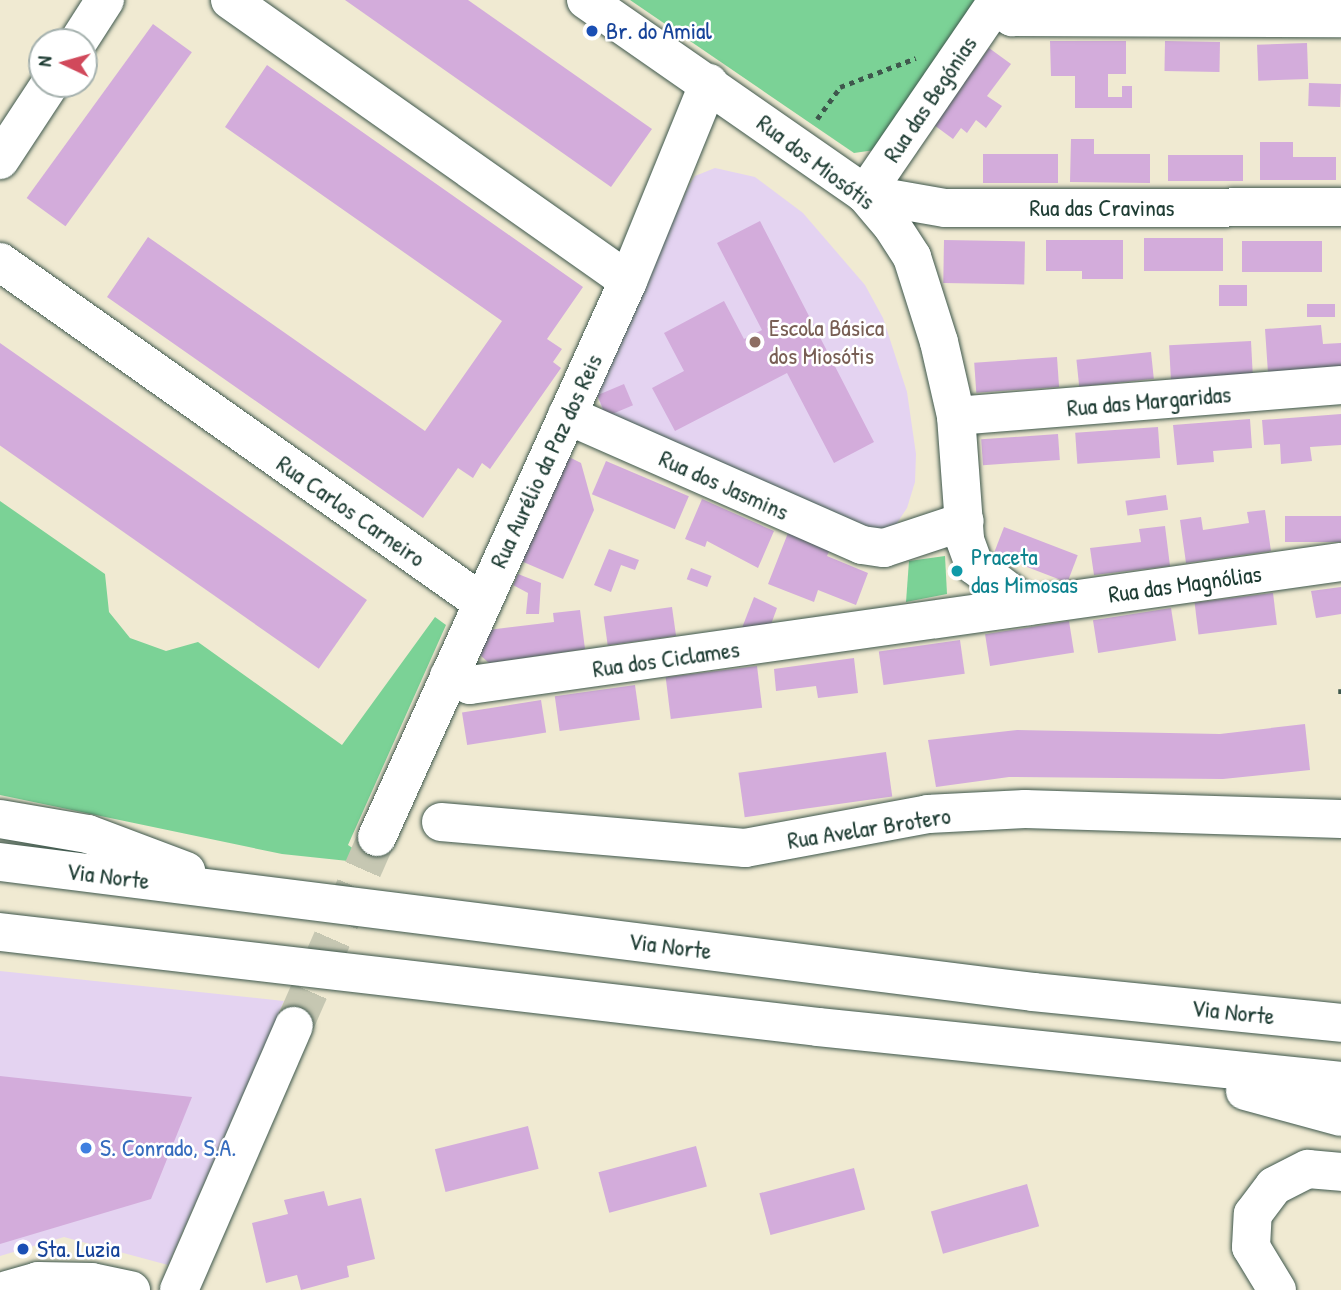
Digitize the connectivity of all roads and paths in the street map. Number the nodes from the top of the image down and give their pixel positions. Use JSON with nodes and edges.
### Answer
{"nodes":[{"id":1,"x":105,"y":0,"type":"edge"},
{"id":2,"x":230,"y":0,"type":"edge"},
{"id":3,"x":586,"y":0,"type":"edge"},
{"id":4,"x":996,"y":2,"type":"edge"},
{"id":5,"x":1172,"y":9,"type":"edge"},
{"id":6,"x":1341,"y":18,"type":"edge"},
{"id":7,"x":87,"y":28,"type":"edge"},
{"id":8,"x":922,"y":56,"type":"dead end"},
{"id":9,"x":709,"y":83,"type":"junction"},
{"id":10,"x":41,"y":98,"type":"edge"},
{"id":11,"x":812,"y":125,"type":"dead end"},
{"id":12,"x":0,"y":160,"type":"edge"},
{"id":13,"x":865,"y":194,"type":"junction"},
{"id":14,"x":1341,"y":207,"type":"edge"},
{"id":15,"x":0,"y":262,"type":"edge"},
{"id":16,"x":628,"y":281,"type":"junction"},
{"id":17,"x":1341,"y":385,"type":"edge"},
{"id":18,"x":567,"y":415,"type":"junction"},
{"id":19,"x":956,"y":416,"type":"junction"},
{"id":20,"x":965,"y":521,"type":"junction"},
{"id":21,"x":1341,"y":562,"type":"edge"},
{"id":22,"x":481,"y":602,"type":"junction"},
{"id":23,"x":1028,"y":606,"type":"junction"},
{"id":24,"x":449,"y":676,"type":"junction"},
{"id":25,"x":1341,"y":689,"type":"edge"},
{"id":26,"x":1341,"y":696,"type":"edge"},
{"id":27,"x":0,"y":819,"type":"edge"},
{"id":28,"x":1341,"y":819,"type":"edge"},
{"id":29,"x":441,"y":822,"type":"dead end"},
{"id":30,"x":377,"y":836,"type":"tunnel mouth"},
{"id":31,"x":0,"y":862,"type":"edge"},
{"id":32,"x":240,"y":891,"type":"junction"},
{"id":33,"x":0,"y":932,"type":"edge"},
{"id":34,"x":1341,"y":1023,"type":"edge"},
{"id":35,"x":294,"y":1026,"type":"tunnel mouth"},
{"id":36,"x":1134,"y":1062,"type":"junction"},
{"id":37,"x":1341,"y":1081,"type":"edge"},
{"id":38,"x":1341,"y":1117,"type":"edge"},
{"id":39,"x":1341,"y":1172,"type":"edge"},
{"id":40,"x":7,"y":1290,"type":"edge"},
{"id":41,"x":131,"y":1290,"type":"edge"},
{"id":42,"x":178,"y":1290,"type":"edge"},
{"id":43,"x":1277,"y":1290,"type":"edge"}],
"edges":[{"from":1,"to":7,"type":"main road"},
{"from":2,"to":16,"type":"main road"},
{"from":3,"to":9,"type":"main road","name":"Rua dos Miosótis"},
{"from":4,"to":5,"type":"main road"},
{"from":4,"to":13,"type":"main road","name":"Rua das Begónias"},
{"from":5,"to":6,"type":"main road"},
{"from":8,"to":11,"type":"path"},
{"from":9,"to":13,"type":"main road","name":"Rua dos Miosótis"},
{"from":9,"to":16,"type":"main road","name":"Rua Aurélio da Paz dos Reis"},
{"from":10,"to":12,"type":"main road"},
{"from":13,"to":14,"type":"main road","name":"Rua das Cravinas"},
{"from":13,"to":19,"type":"main road","name":"Rua dos Miosótis"},
{"from":15,"to":22,"type":"main road","name":"Rua Carlos Carneiro"},
{"from":16,"to":18,"type":"main road","name":"Rua Aurélio da Paz dos Reis"},
{"from":17,"to":19,"type":"main road","name":"Rua das Margaridas"},
{"from":18,"to":20,"type":"main road","name":"Rua dos Jasmins"},
{"from":18,"to":22,"type":"main road","name":"Rua Aurélio da Paz dos Reis"},
{"from":19,"to":20,"type":"main road","name":"Rua dos Miosótis"},
{"from":20,"to":23,"type":"main road"},
{"from":21,"to":23,"type":"main road","name":"Rua das Magnólias"},
{"from":22,"to":24,"type":"main road","name":"Rua Aurélio da Paz dos Reis"},
{"from":23,"to":24,"type":"main road","name":"Rua dos Ciclames"},
{"from":24,"to":30,"type":"main road","name":"Rua Aurélio da Paz dos Reis"},
{"from":25,"to":26,"type":"path"},
{"from":27,"to":32,"type":"main road"},
{"from":28,"to":29,"type":"main road","name":"Rua Avelar Brotero"},
{"from":31,"to":32,"type":"main road","name":"Via Norte"},
{"from":32,"to":34,"type":"main road","name":"Via Norte"},
{"from":33,"to":36,"type":"main road"},
{"from":35,"to":42,"type":"main road"},
{"from":36,"to":37,"type":"main road"},
{"from":36,"to":38,"type":"main road"},
{"from":39,"to":43,"type":"main road"},
{"from":40,"to":41,"type":"main road"}]}
